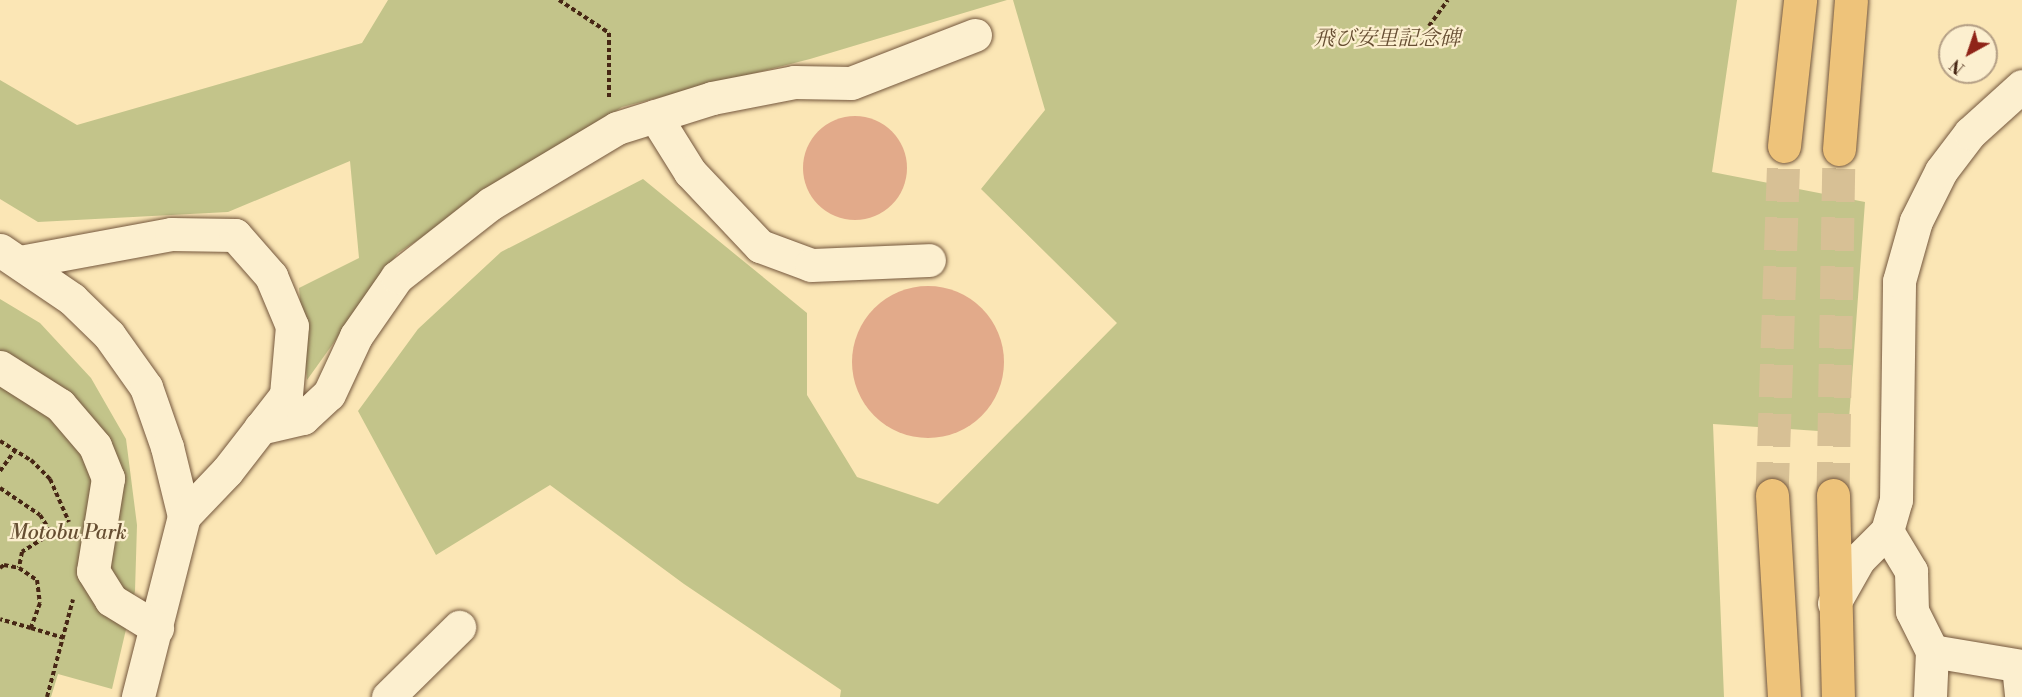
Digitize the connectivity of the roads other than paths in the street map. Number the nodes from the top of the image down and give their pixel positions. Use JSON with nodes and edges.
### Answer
{"nodes":[{"id":1,"x":1800,"y":0,"type":"edge"},
{"id":2,"x":1851,"y":0,"type":"edge"},
{"id":3,"x":975,"y":35,"type":"dead end"},
{"id":4,"x":2022,"y":86,"type":"edge"},
{"id":5,"x":655,"y":116,"type":"junction"},
{"id":6,"x":1784,"y":146,"type":"tunnel mouth"},
{"id":7,"x":1839,"y":149,"type":"tunnel mouth"},
{"id":8,"x":10,"y":256,"type":"edge"},
{"id":9,"x":929,"y":260,"type":"dead end"},
{"id":10,"x":0,"y":367,"type":"edge"},
{"id":11,"x":260,"y":428,"type":"junction"},
{"id":12,"x":1772,"y":495,"type":"tunnel mouth"},
{"id":13,"x":1833,"y":495,"type":"tunnel mouth"},
{"id":14,"x":184,"y":516,"type":"junction"},
{"id":15,"x":1887,"y":531,"type":"junction"},
{"id":16,"x":1834,"y":603,"type":"junction"},
{"id":17,"x":459,"y":627,"type":"dead end"},
{"id":18,"x":158,"y":628,"type":"junction"},
{"id":19,"x":1932,"y":651,"type":"junction"},
{"id":20,"x":2020,"y":676,"type":"edge"},
{"id":21,"x":138,"y":697,"type":"edge"},
{"id":22,"x":388,"y":697,"type":"edge"},
{"id":23,"x":1784,"y":697,"type":"edge"},
{"id":24,"x":1838,"y":697,"type":"edge"},
{"id":25,"x":1930,"y":697,"type":"edge"}],
"edges":[{"from":1,"to":6,"type":"highway"},
{"from":2,"to":7,"type":"highway"},
{"from":3,"to":5,"type":"street"},
{"from":4,"to":15,"type":"street"},
{"from":5,"to":9,"type":"street"},
{"from":5,"to":11,"type":"street"},
{"from":8,"to":11,"type":"street"},
{"from":8,"to":14,"type":"street"},
{"from":10,"to":18,"type":"street"},
{"from":11,"to":14,"type":"street"},
{"from":12,"to":23,"type":"highway"},
{"from":13,"to":16,"type":"highway"},
{"from":14,"to":18,"type":"street"},
{"from":15,"to":16,"type":"street"},
{"from":15,"to":19,"type":"street"},
{"from":16,"to":24,"type":"highway"},
{"from":17,"to":22,"type":"street"},
{"from":18,"to":21,"type":"street"},
{"from":19,"to":20,"type":"street"},
{"from":19,"to":25,"type":"street"}]}
